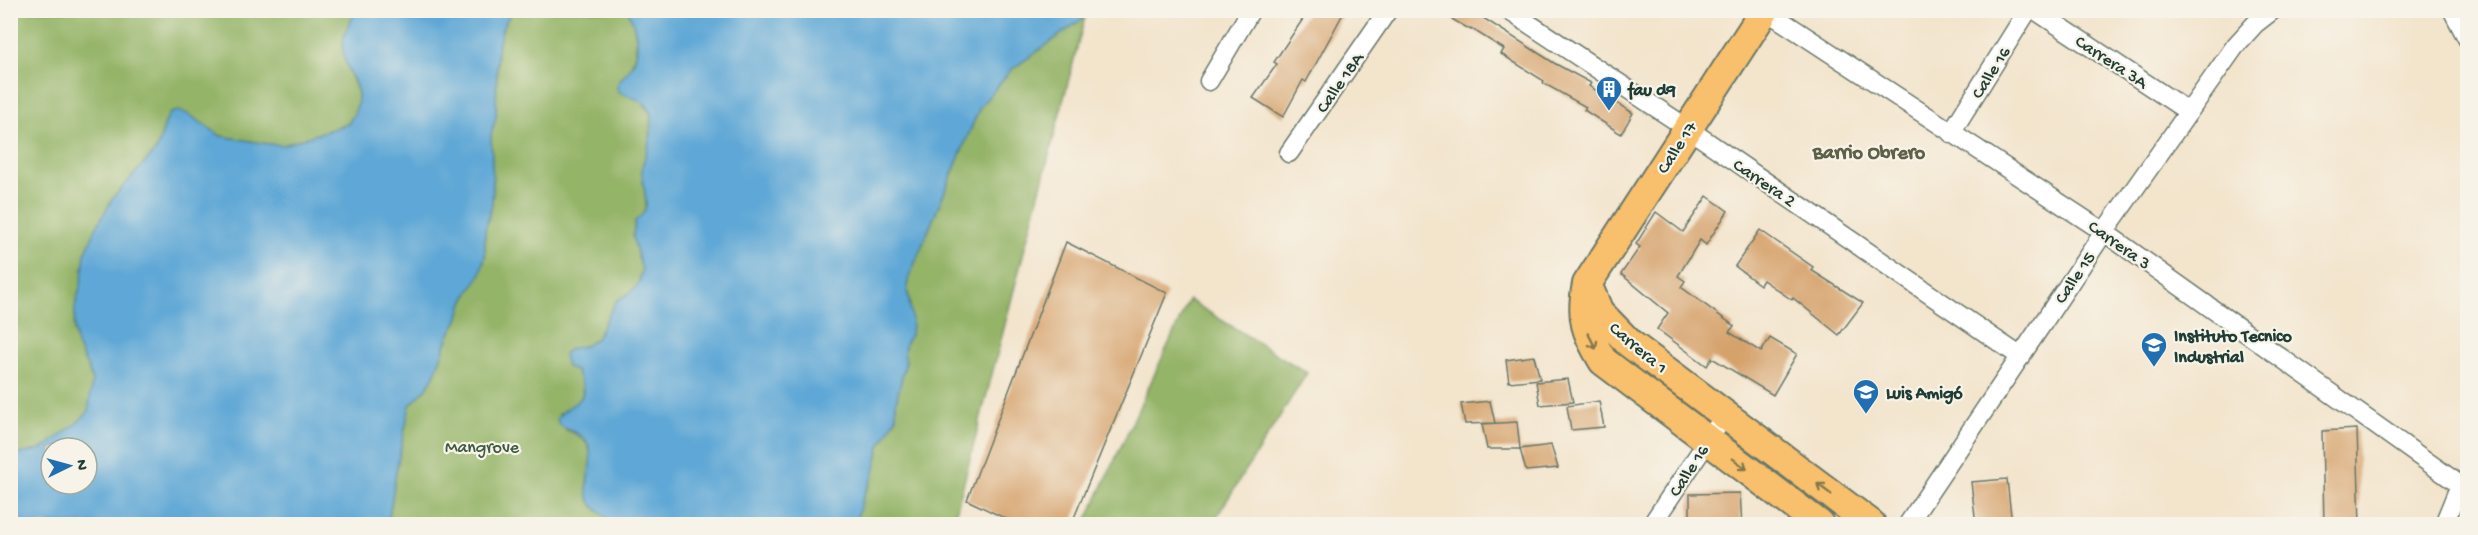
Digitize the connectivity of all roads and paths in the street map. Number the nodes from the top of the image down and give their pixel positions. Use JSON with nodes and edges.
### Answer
{"nodes":[{"id":1,"x":1251,"y":10,"type":"edge"},
{"id":2,"x":1388,"y":10,"type":"edge"},
{"id":3,"x":1508,"y":10,"type":"edge"},
{"id":4,"x":1765,"y":10,"type":"edge"},
{"id":5,"x":2028,"y":10,"type":"edge"},
{"id":6,"x":2035,"y":10,"type":"edge"},
{"id":7,"x":2273,"y":10,"type":"edge"},
{"id":8,"x":2454,"y":10,"type":"edge"},
{"id":9,"x":2468,"y":37,"type":"edge"},
{"id":10,"x":1209,"y":81,"type":"dead end"},
{"id":11,"x":2189,"y":112,"type":"junction"},
{"id":12,"x":1688,"y":128,"type":"junction"},
{"id":13,"x":1951,"y":133,"type":"junction"},
{"id":14,"x":1289,"y":153,"type":"dead end"},
{"id":15,"x":2104,"y":232,"type":"junction"},
{"id":16,"x":1587,"y":284,"type":"junction"},
{"id":17,"x":2021,"y":357,"type":"junction"},
{"id":18,"x":1725,"y":415,"type":"junction"},
{"id":19,"x":1708,"y":440,"type":"junction"},
{"id":20,"x":2464,"y":486,"type":"edge"},
{"id":21,"x":1652,"y":525,"type":"edge"},
{"id":22,"x":1819,"y":525,"type":"edge"},
{"id":23,"x":1871,"y":525,"type":"edge"},
{"id":24,"x":1908,"y":525,"type":"edge"},
{"id":25,"x":2444,"y":525,"type":"edge"}],
"edges":[{"from":1,"to":10,"type":"street"},
{"from":2,"to":14,"type":"street","name":"Calle 18A"},
{"from":3,"to":12,"type":"street","name":"Carrera 2"},
{"from":4,"to":12,"type":"highway","name":"Calle 17"},
{"from":4,"to":13,"type":"street","name":"Carrera 3"},
{"from":5,"to":13,"type":"street","name":"Calle 16"},
{"from":6,"to":11,"type":"street","name":"Carrera 3A"},
{"from":7,"to":11,"type":"street","name":"Calle 15"},
{"from":8,"to":9,"type":"street"},
{"from":11,"to":15,"type":"street","name":"Calle 15"},
{"from":12,"to":16,"type":"highway","name":"Calle 17"},
{"from":12,"to":17,"type":"street","name":"Carrera 2"},
{"from":13,"to":15,"type":"street","name":"Carrera 3"},
{"from":15,"to":17,"type":"street","name":"Calle 15"},
{"from":15,"to":20,"type":"street","name":"Carrera 3"},
{"from":16,"to":18,"type":"highway","name":"Carrera 1"},
{"from":16,"to":19,"type":"highway","name":"Carrera 1","one_way":true},
{"from":17,"to":24,"type":"street","name":"Calle 15"},
{"from":18,"to":19,"type":"street","name":"Calle 16"},
{"from":23,"to":18,"type":"highway","name":"Carrera 1","one_way":true},
{"from":19,"to":21,"type":"street","name":"Calle 16"},
{"from":19,"to":22,"type":"highway","name":"Carrera 1","one_way":true},
{"from":20,"to":25,"type":"street"}]}
